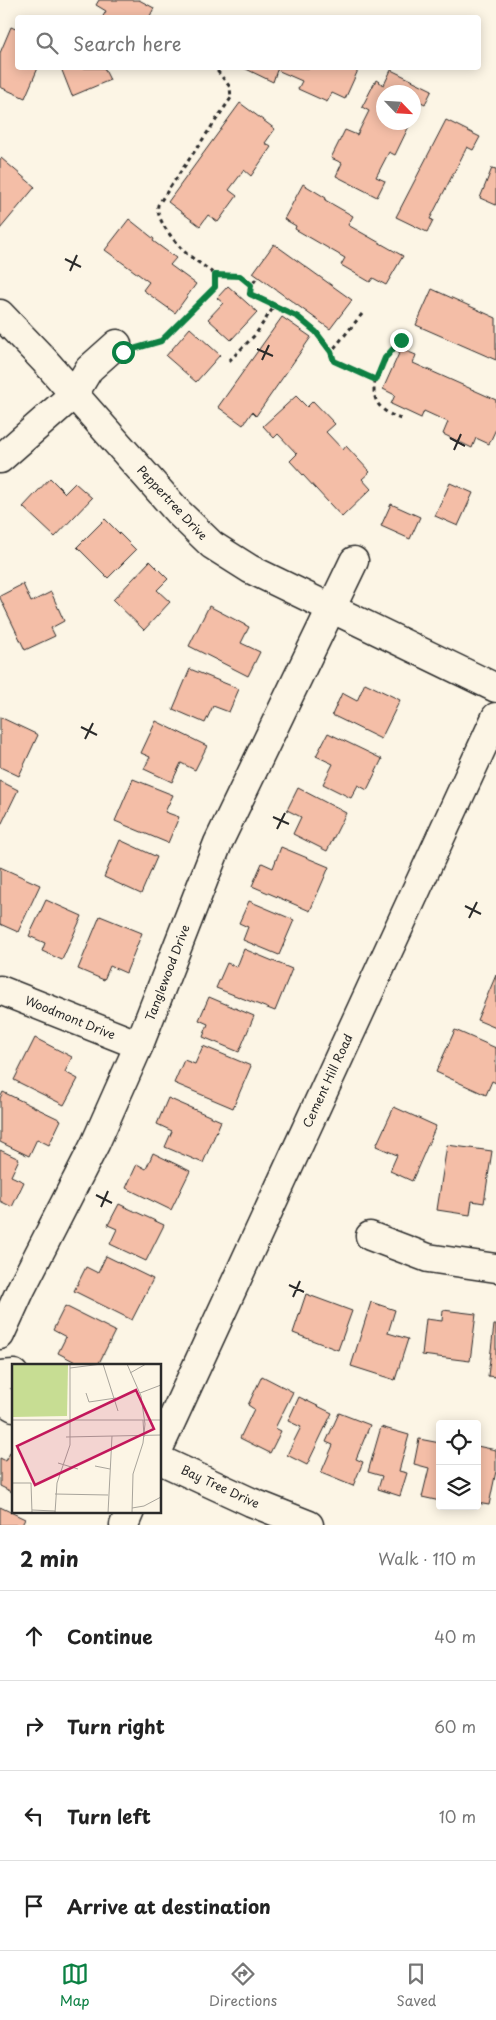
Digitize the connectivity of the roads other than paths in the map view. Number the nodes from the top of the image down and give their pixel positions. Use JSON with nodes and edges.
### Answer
{"nodes":[{"id":1,"x":0,"y":314,"type":"edge"},
{"id":2,"x":126,"y":351,"type":"road end"},
{"id":3,"x":74,"y":394,"type":"junction"},
{"id":4,"x":0,"y":459,"type":"edge"},
{"id":5,"x":354,"y":561,"type":"dead end"},
{"id":6,"x":330,"y":609,"type":"junction"},
{"id":7,"x":496,"y":688,"type":"edge"},
{"id":8,"x":496,"y":717,"type":"edge"},
{"id":9,"x":0,"y":990,"type":"edge"},
{"id":10,"x":139,"y":1045,"type":"junction"},
{"id":11,"x":370,"y":1236,"type":"dead end"},
{"id":12,"x":496,"y":1268,"type":"edge"},
{"id":13,"x":0,"y":1336,"type":"edge"},
{"id":14,"x":0,"y":1399,"type":"edge"},
{"id":15,"x":12,"y":1406,"type":"edge"},
{"id":16,"x":161,"y":1444,"type":"edge"},
{"id":17,"x":161,"y":1460,"type":"edge"},
{"id":18,"x":130,"y":1512,"type":"edge"},
{"id":19,"x":124,"y":1525,"type":"edge"},
{"id":20,"x":309,"y":1525,"type":"edge"}],
"edges":[{"from":1,"to":3,"type":"street","name":"Peppertree Drive"},
{"from":2,"to":3,"type":"street"},
{"from":3,"to":4,"type":"street"},
{"from":3,"to":6,"type":"street","name":"Peppertree Drive"},
{"from":5,"to":6,"type":"street","name":"Tanglewood Drive"},
{"from":6,"to":7,"type":"street","name":"Peppertree Drive"},
{"from":6,"to":10,"type":"street","name":"Tanglewood Drive"},
{"from":8,"to":16,"type":"street","name":"Cement Hill Road"},
{"from":9,"to":10,"type":"street","name":"Woodmont Drive"},
{"from":10,"to":13,"type":"street","name":"Tanglewood Drive"},
{"from":11,"to":12,"type":"street"},
{"from":14,"to":15,"type":"street"},
{"from":17,"to":20,"type":"street","name":"Bay Tree Drive"},
{"from":18,"to":19,"type":"street"}]}
